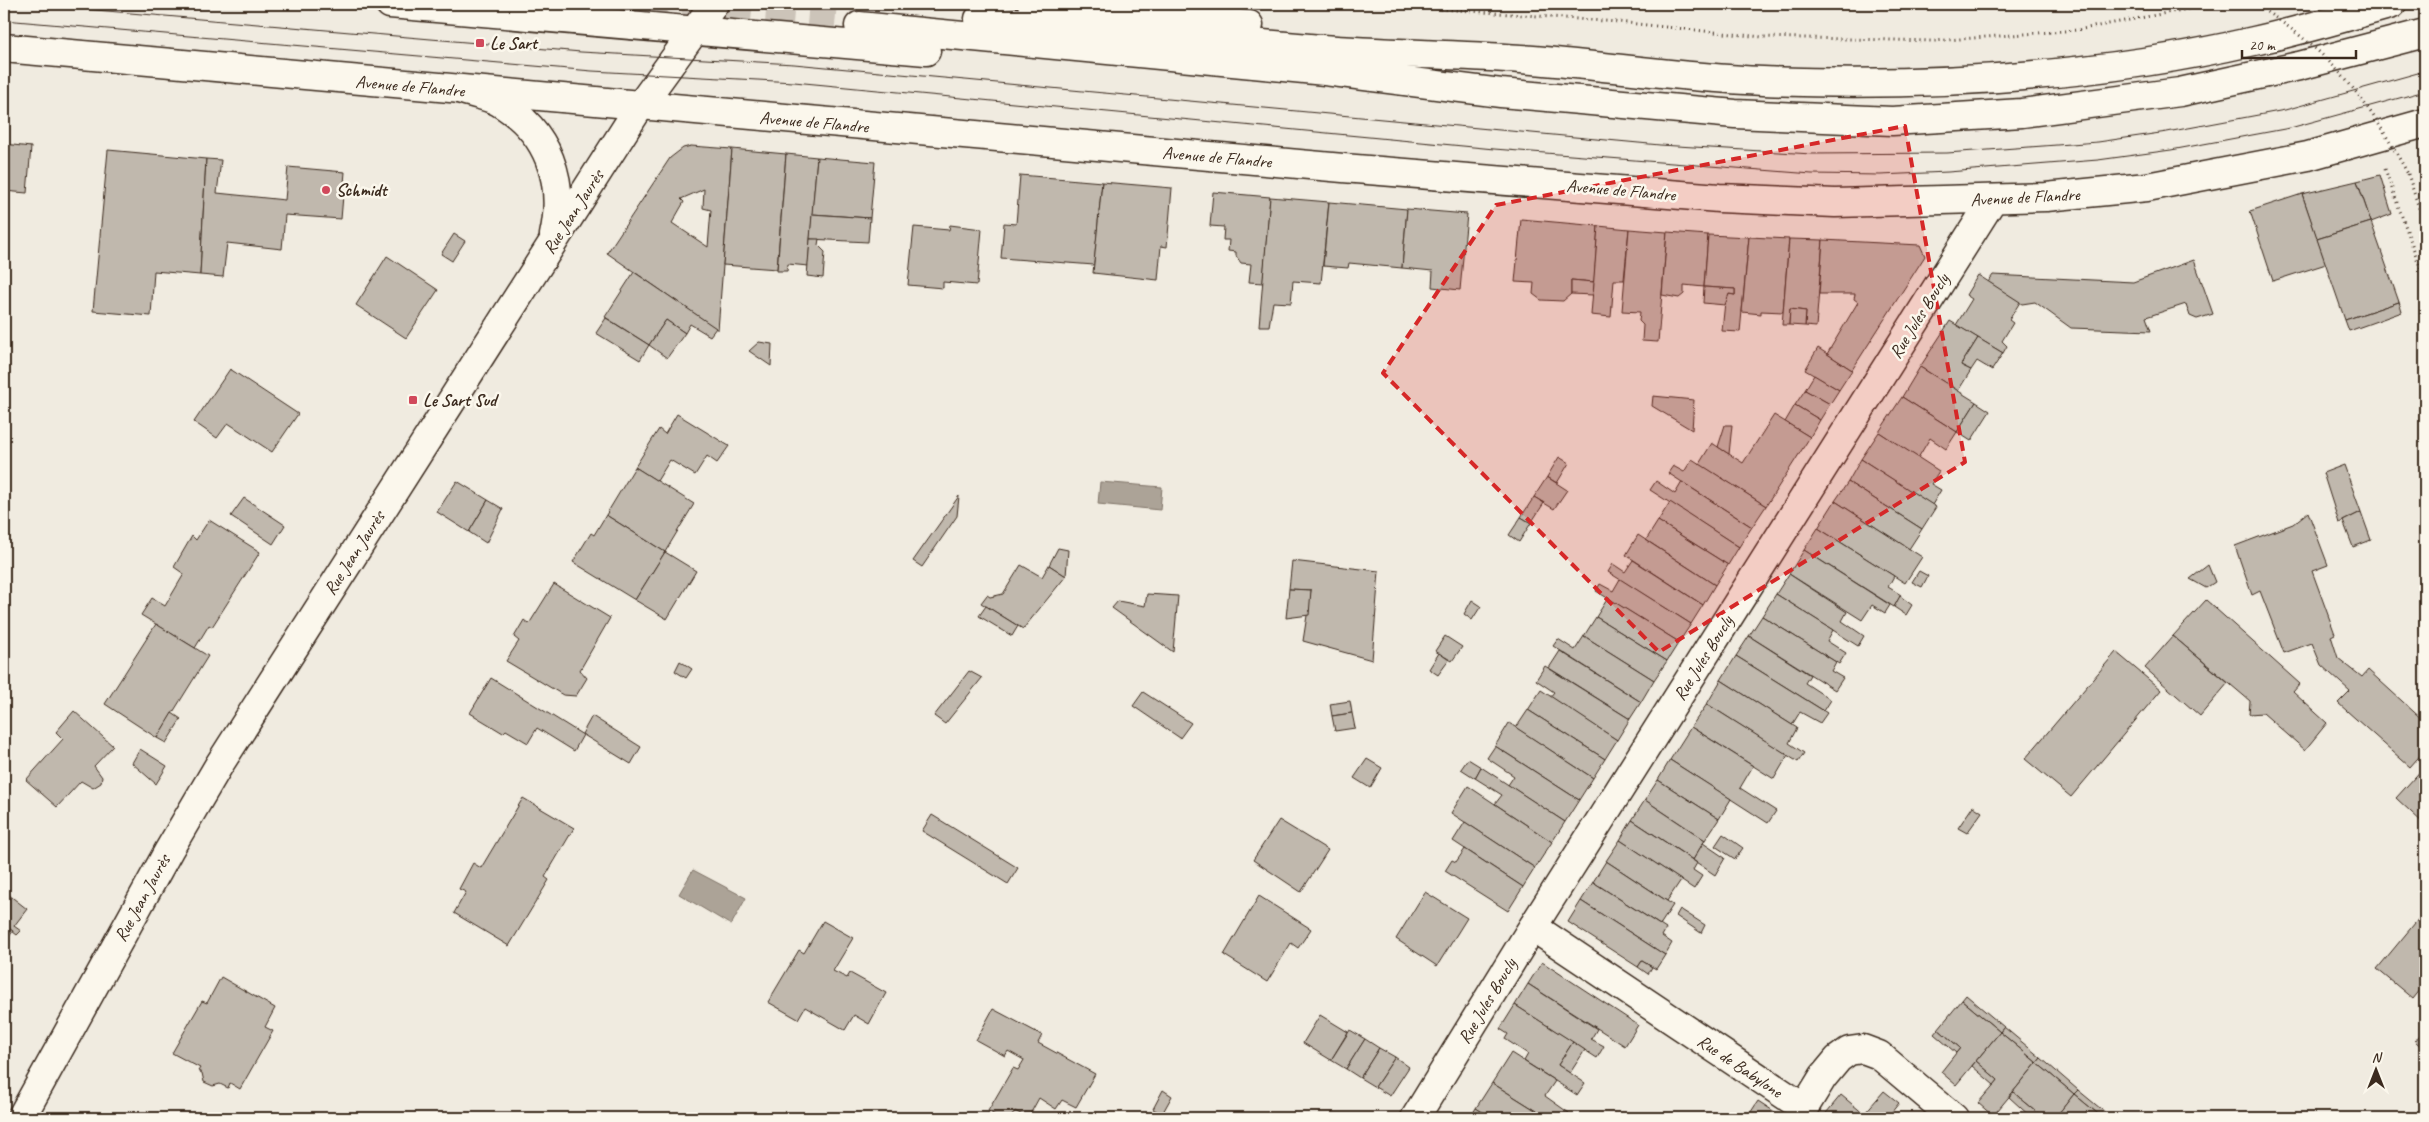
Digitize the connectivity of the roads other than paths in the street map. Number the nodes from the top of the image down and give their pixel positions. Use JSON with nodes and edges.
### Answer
{"nodes":[{"id":1,"x":390,"y":4,"type":"edge"},
{"id":2,"x":714,"y":4,"type":"edge"},
{"id":3,"x":1032,"y":4,"type":"edge"},
{"id":4,"x":2392,"y":4,"type":"edge"},
{"id":5,"x":695,"y":32,"type":"junction"},
{"id":6,"x":2425,"y":33,"type":"edge"},
{"id":7,"x":4,"y":48,"type":"edge"},
{"id":8,"x":1518,"y":59,"type":"junction"},
{"id":9,"x":462,"y":90,"type":"junction"},
{"id":10,"x":1501,"y":94,"type":"junction"},
{"id":11,"x":640,"y":106,"type":"junction"},
{"id":12,"x":2425,"y":123,"type":"edge"},
{"id":13,"x":1993,"y":200,"type":"junction"},
{"id":14,"x":552,"y":245,"type":"junction"},
{"id":15,"x":1532,"y":927,"type":"junction"},
{"id":16,"x":21,"y":1118,"type":"edge"},
{"id":17,"x":1415,"y":1118,"type":"edge"},
{"id":18,"x":1954,"y":1118,"type":"edge"}],
"edges":[{"from":1,"to":5,"type":"main road"},
{"from":2,"to":5,"type":"main road","name":"Rue Jean Jaurès"},
{"from":3,"to":8,"type":"main road"},
{"from":4,"to":8,"type":"main road"},
{"from":5,"to":10,"type":"main road"},
{"from":5,"to":11,"type":"main road","name":"Rue Jean Jaurès"},
{"from":6,"to":10,"type":"main road"},
{"from":7,"to":9,"type":"main road","name":"Avenue de Flandre"},
{"from":8,"to":10,"type":"main road"},
{"from":9,"to":11,"type":"main road","name":"Avenue de Flandre"},
{"from":9,"to":14,"type":"main road"},
{"from":11,"to":13,"type":"main road","name":"Avenue de Flandre"},
{"from":11,"to":14,"type":"main road","name":"Rue Jean Jaurès"},
{"from":12,"to":13,"type":"main road","name":"Avenue de Flandre"},
{"from":13,"to":15,"type":"main road","name":"Rue Jules Boucly"},
{"from":14,"to":16,"type":"main road","name":"Rue Jean Jaurès"},
{"from":15,"to":17,"type":"main road","name":"Rue Jules Boucly"},
{"from":15,"to":18,"type":"main road","name":"Rue de Babylone"}]}
